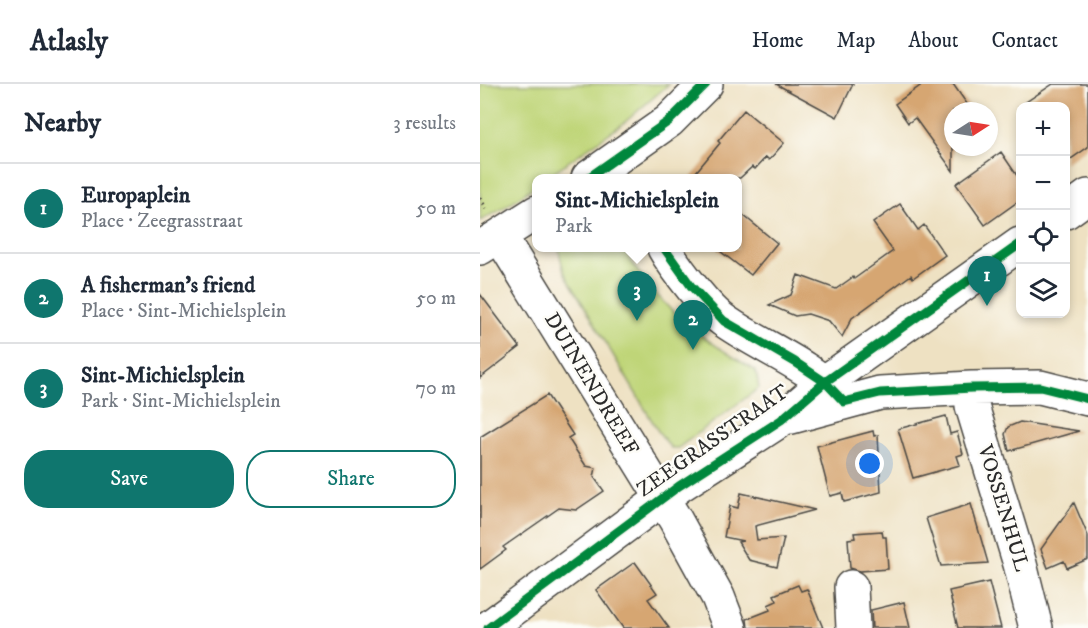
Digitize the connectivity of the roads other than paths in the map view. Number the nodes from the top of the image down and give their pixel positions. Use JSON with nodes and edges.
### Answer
{"nodes":[{"id":1,"x":706,"y":84,"type":"edge"},
{"id":2,"x":630,"y":166,"type":"edge"},
{"id":3,"x":602,"y":174,"type":"edge"},
{"id":4,"x":1088,"y":196,"type":"edge"},
{"id":5,"x":1068,"y":210,"type":"edge"},
{"id":6,"x":532,"y":215,"type":"edge"},
{"id":7,"x":490,"y":242,"type":"edge"},
{"id":8,"x":1016,"y":247,"type":"edge"},
{"id":9,"x":667,"y":252,"type":"edge"},
{"id":10,"x":972,"y":388,"type":"junction"},
{"id":11,"x":834,"y":392,"type":"junction"},
{"id":12,"x":1088,"y":399,"type":"edge"},
{"id":13,"x":661,"y":499,"type":"junction"},
{"id":14,"x":851,"y":587,"type":"dead end"},
{"id":15,"x":480,"y":618,"type":"edge"},
{"id":16,"x":487,"y":628,"type":"edge"},
{"id":17,"x":730,"y":628,"type":"edge"},
{"id":18,"x":853,"y":628,"type":"edge"},
{"id":19,"x":1036,"y":628,"type":"edge"}],
"edges":[{"from":1,"to":2,"type":"street"},
{"from":2,"to":3,"type":"street"},
{"from":4,"to":5,"type":"street"},
{"from":6,"to":7,"type":"street"},
{"from":7,"to":13,"type":"street","name":"DUINENDREEF"},
{"from":8,"to":11,"type":"street"},
{"from":9,"to":11,"type":"street"},
{"from":10,"to":11,"type":"street","name":"ZEEGRASSTRAAT"},
{"from":10,"to":12,"type":"street","name":"ZEEGRASSTRAAT"},
{"from":10,"to":19,"type":"street","name":"VOSSENHUL"},
{"from":11,"to":13,"type":"street","name":"ZEEGRASSTRAAT"},
{"from":13,"to":16,"type":"street","name":"ZEEGRASSTRAAT"},
{"from":13,"to":17,"type":"street","name":"DUINENDREEF"},
{"from":14,"to":18,"type":"street"},
{"from":15,"to":16,"type":"street"}]}
